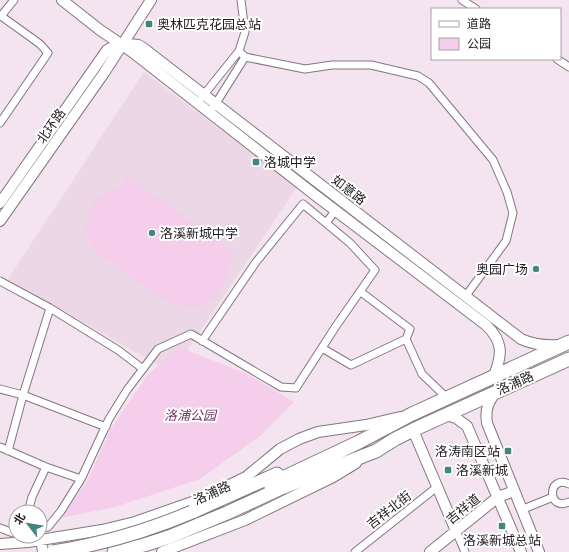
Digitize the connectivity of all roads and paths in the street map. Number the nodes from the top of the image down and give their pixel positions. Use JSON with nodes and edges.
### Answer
{"nodes":[{"id":1,"x":14,"y":0,"type":"edge"},
{"id":2,"x":62,"y":0,"type":"edge"},
{"id":3,"x":151,"y":0,"type":"edge"},
{"id":4,"x":241,"y":0,"type":"edge"},
{"id":5,"x":462,"y":0,"type":"edge"},
{"id":6,"x":474,"y":8,"type":"edge"},
{"id":7,"x":123,"y":45,"type":"junction"},
{"id":8,"x":240,"y":51,"type":"junction"},
{"id":9,"x":245,"y":57,"type":"junction"},
{"id":10,"x":558,"y":60,"type":"edge"},
{"id":11,"x":569,"y":67,"type":"edge"},
{"id":12,"x":204,"y":94,"type":"junction"},
{"id":13,"x":197,"y":103,"type":"junction"},
{"id":14,"x":216,"y":103,"type":"junction"},
{"id":15,"x":210,"y":113,"type":"junction"},
{"id":16,"x":0,"y":123,"type":"edge"},
{"id":17,"x":0,"y":203,"type":"edge"},
{"id":18,"x":335,"y":211,"type":"junction"},
{"id":19,"x":0,"y":221,"type":"edge"},
{"id":20,"x":326,"y":223,"type":"junction"},
{"id":21,"x":0,"y":282,"type":"edge"},
{"id":22,"x":361,"y":292,"type":"junction"},
{"id":23,"x":465,"y":297,"type":"junction"},
{"id":24,"x":50,"y":308,"type":"junction"},
{"id":25,"x":406,"y":339,"type":"junction"},
{"id":26,"x":202,"y":340,"type":"junction"},
{"id":27,"x":566,"y":344,"type":"edge"},
{"id":28,"x":322,"y":348,"type":"junction"},
{"id":29,"x":569,"y":359,"type":"edge"},
{"id":30,"x":143,"y":369,"type":"junction"},
{"id":31,"x":494,"y":376,"type":"junction"},
{"id":32,"x":0,"y":389,"type":"edge"},
{"id":33,"x":497,"y":390,"type":"junction"},
{"id":34,"x":23,"y":395,"type":"junction"},
{"id":35,"x":447,"y":398,"type":"junction"},
{"id":36,"x":412,"y":414,"type":"junction"},
{"id":37,"x":446,"y":415,"type":"junction"},
{"id":38,"x":106,"y":427,"type":"junction"},
{"id":39,"x":413,"y":430,"type":"junction"},
{"id":40,"x":0,"y":448,"type":"edge"},
{"id":41,"x":8,"y":451,"type":"junction"},
{"id":42,"x":376,"y":451,"type":"junction"},
{"id":43,"x":46,"y":467,"type":"junction"},
{"id":44,"x":81,"y":479,"type":"junction"},
{"id":45,"x":569,"y":484,"type":"edge"},
{"id":46,"x":437,"y":487,"type":"junction"},
{"id":47,"x":514,"y":491,"type":"junction"},
{"id":48,"x":498,"y":497,"type":"junction"},
{"id":49,"x":553,"y":497,"type":"junction"},
{"id":50,"x":30,"y":504,"type":"edge"},
{"id":51,"x":568,"y":504,"type":"edge"},
{"id":52,"x":521,"y":510,"type":"junction"},
{"id":53,"x":197,"y":522,"type":"junction"},
{"id":54,"x":48,"y":527,"type":"edge"},
{"id":55,"x":102,"y":530,"type":"junction"},
{"id":56,"x":456,"y":532,"type":"junction"},
{"id":57,"x":74,"y":535,"type":"junction"},
{"id":58,"x":48,"y":539,"type":"edge"},
{"id":59,"x":52,"y":552,"type":"edge"},
{"id":60,"x":86,"y":552,"type":"edge"},
{"id":61,"x":90,"y":552,"type":"edge"},
{"id":62,"x":99,"y":552,"type":"edge"},
{"id":63,"x":114,"y":552,"type":"edge"},
{"id":64,"x":149,"y":552,"type":"edge"},
{"id":65,"x":162,"y":552,"type":"edge"},
{"id":66,"x":355,"y":552,"type":"edge"},
{"id":67,"x":430,"y":552,"type":"edge"},
{"id":68,"x":466,"y":552,"type":"edge"},
{"id":69,"x":521,"y":552,"type":"edge"},
{"id":70,"x":539,"y":552,"type":"edge"}],
"edges":[{"from":1,"to":16,"type":"street"},
{"from":2,"to":7,"type":"main road","name":"如意路"},
{"from":3,"to":7,"type":"main road","name":"北环路"},
{"from":4,"to":8,"type":"street"},
{"from":5,"to":6,"type":"street"},
{"from":7,"to":12,"type":"main road","name":"如意路"},
{"from":7,"to":13,"type":"main road","name":"如意路"},
{"from":7,"to":17,"type":"main road","name":"北环路"},
{"from":7,"to":19,"type":"main road","name":"北环路"},
{"from":8,"to":9,"type":"street"},
{"from":8,"to":12,"type":"street"},
{"from":9,"to":14,"type":"street"},
{"from":9,"to":23,"type":"street"},
{"from":10,"to":11,"type":"street"},
{"from":12,"to":13,"type":"street"},
{"from":12,"to":14,"type":"main road","name":"如意路"},
{"from":13,"to":15,"type":"main road","name":"如意路"},
{"from":14,"to":15,"type":"street"},
{"from":14,"to":23,"type":"main road","name":"如意路"},
{"from":15,"to":18,"type":"main road","name":"如意路"},
{"from":18,"to":20,"type":"street"},
{"from":18,"to":31,"type":"main road","name":"如意路"},
{"from":20,"to":22,"type":"street"},
{"from":20,"to":26,"type":"street"},
{"from":21,"to":24,"type":"street"},
{"from":22,"to":25,"type":"street"},
{"from":22,"to":28,"type":"street"},
{"from":23,"to":27,"type":"main road","name":"如意路"},
{"from":24,"to":30,"type":"street"},
{"from":24,"to":34,"type":"street"},
{"from":25,"to":28,"type":"street"},
{"from":25,"to":35,"type":"street"},
{"from":26,"to":28,"type":"street"},
{"from":26,"to":30,"type":"street"},
{"from":27,"to":31,"type":"highway","name":"洛浦路"},
{"from":29,"to":33,"type":"highway","name":"洛浦路"},
{"from":30,"to":38,"type":"street"},
{"from":31,"to":35,"type":"highway","name":"洛浦路"},
{"from":32,"to":34,"type":"street"},
{"from":33,"to":37,"type":"highway","name":"洛浦路"},
{"from":33,"to":47,"type":"main road"},
{"from":34,"to":38,"type":"street"},
{"from":34,"to":41,"type":"street"},
{"from":35,"to":36,"type":"highway","name":"洛浦路"},
{"from":36,"to":53,"type":"highway"},
{"from":36,"to":55,"type":"main road","name":"洛浦路"},
{"from":37,"to":39,"type":"highway","name":"洛浦路"},
{"from":37,"to":48,"type":"main road"},
{"from":38,"to":44,"type":"street"},
{"from":39,"to":42,"type":"highway","name":"洛浦路"},
{"from":39,"to":46,"type":"main road"},
{"from":40,"to":41,"type":"street"},
{"from":41,"to":43,"type":"street"},
{"from":42,"to":53,"type":"highway"},
{"from":42,"to":65,"type":"main road","name":"洛浦路"},
{"from":43,"to":44,"type":"street"},
{"from":43,"to":50,"type":"street"},
{"from":44,"to":54,"type":"street"},
{"from":45,"to":49,"type":"street"},
{"from":46,"to":56,"type":"main road"},
{"from":46,"to":66,"type":"street","name":"吉祥北街"},
{"from":47,"to":48,"type":"main road","name":"吉祥道"},
{"from":47,"to":52,"type":"main road"},
{"from":48,"to":56,"type":"main road","name":"吉祥道"},
{"from":48,"to":69,"type":"main road"},
{"from":49,"to":51,"type":"street"},
{"from":49,"to":52,"type":"street"},
{"from":52,"to":70,"type":"main road"},
{"from":53,"to":59,"type":"highway","bridge":true},
{"from":53,"to":61,"type":"highway"},
{"from":53,"to":63,"type":"highway"},
{"from":53,"to":64,"type":"highway"},
{"from":55,"to":57,"type":"main road","name":"洛浦路"},
{"from":55,"to":62,"type":"main road"},
{"from":56,"to":67,"type":"main road","name":"吉祥道"},
{"from":56,"to":68,"type":"street"},
{"from":57,"to":58,"type":"main road","name":"洛浦路"},
{"from":57,"to":60,"type":"main road"}]}
